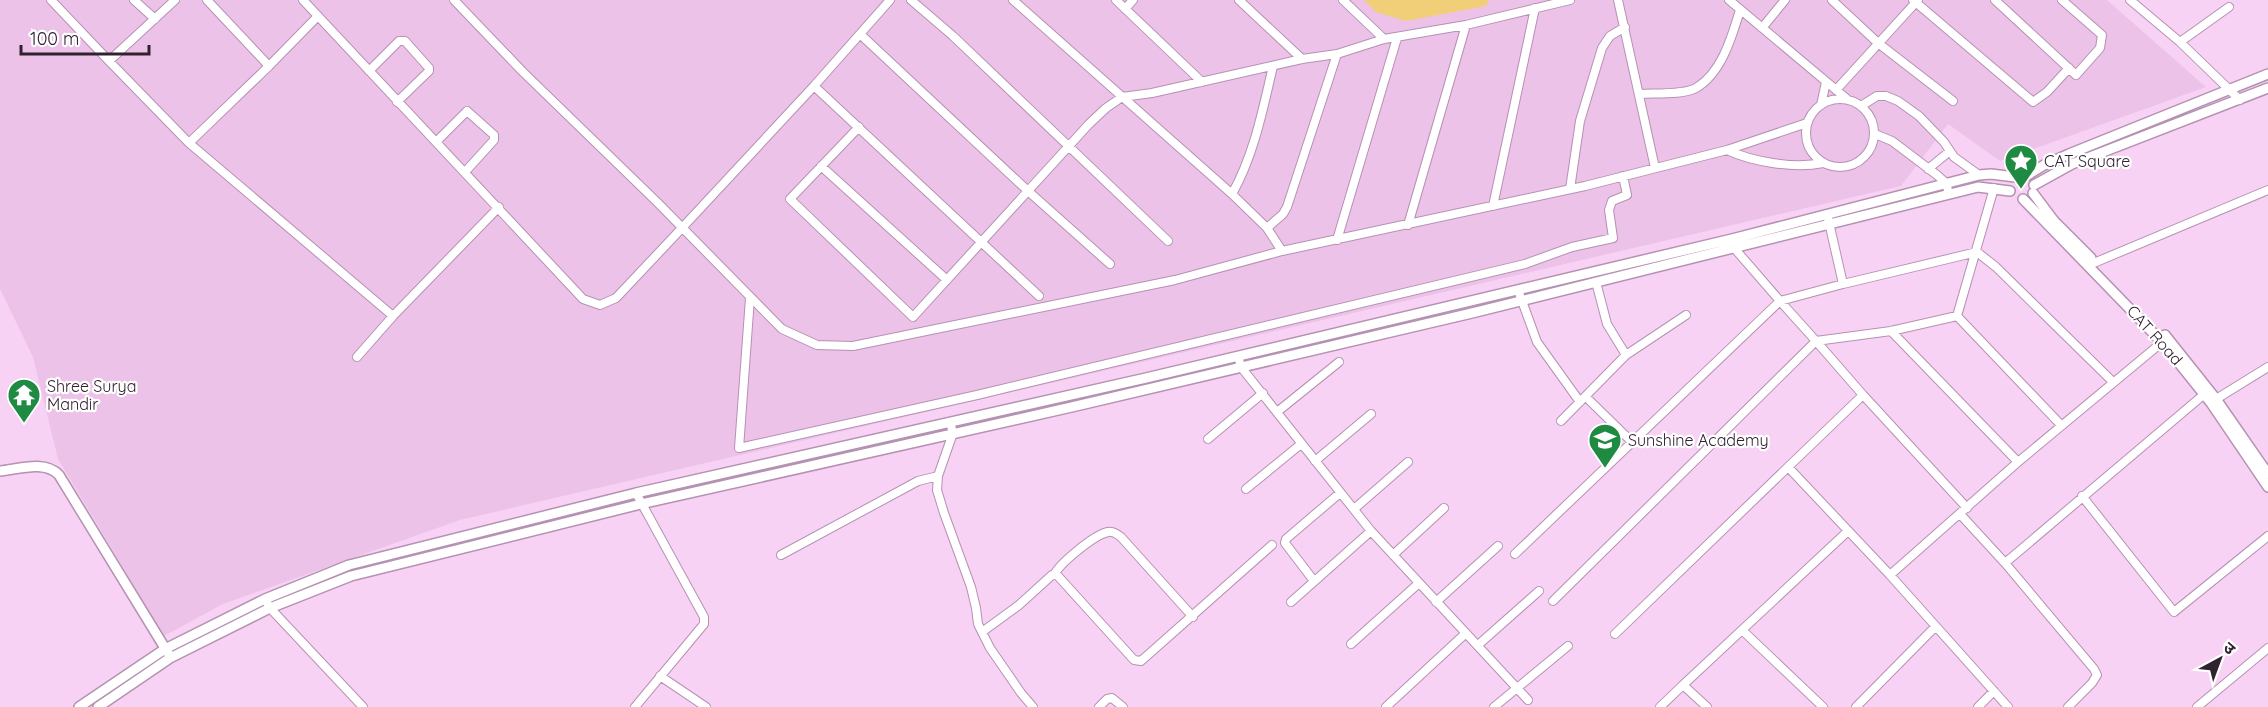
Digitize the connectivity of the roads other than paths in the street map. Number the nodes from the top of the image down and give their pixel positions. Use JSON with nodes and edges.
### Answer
{"nodes":[{"id":1,"x":51,"y":0,"type":"edge"},
{"id":2,"x":134,"y":0,"type":"edge"},
{"id":3,"x":175,"y":0,"type":"edge"},
{"id":4,"x":207,"y":0,"type":"edge"},
{"id":5,"x":303,"y":0,"type":"edge"},
{"id":6,"x":454,"y":0,"type":"edge"},
{"id":7,"x":890,"y":0,"type":"edge"},
{"id":8,"x":911,"y":0,"type":"edge"},
{"id":9,"x":1013,"y":0,"type":"edge"},
{"id":10,"x":1116,"y":0,"type":"edge"},
{"id":11,"x":1133,"y":0,"type":"edge"},
{"id":12,"x":1239,"y":0,"type":"edge"},
{"id":13,"x":1343,"y":0,"type":"edge"},
{"id":14,"x":1570,"y":0,"type":"edge"},
{"id":15,"x":1618,"y":0,"type":"edge"},
{"id":16,"x":1729,"y":0,"type":"edge"},
{"id":17,"x":1785,"y":0,"type":"edge"},
{"id":18,"x":1832,"y":0,"type":"edge"},
{"id":19,"x":1995,"y":0,"type":"edge"},
{"id":20,"x":2062,"y":0,"type":"edge"},
{"id":21,"x":2130,"y":0,"type":"edge"},
{"id":22,"x":1916,"y":1,"type":"edge"},
{"id":23,"x":2229,"y":7,"type":"dead end"},
{"id":24,"x":1535,"y":8,"type":"junction"},
{"id":25,"x":1125,"y":9,"type":"junction"},
{"id":26,"x":1740,"y":10,"type":"junction"},
{"id":27,"x":318,"y":16,"type":"junction"},
{"id":28,"x":155,"y":19,"type":"junction"},
{"id":29,"x":1466,"y":25,"type":"junction"},
{"id":30,"x":1625,"y":27,"type":"junction"},
{"id":31,"x":1762,"y":28,"type":"junction"},
{"id":32,"x":860,"y":34,"type":"junction"},
{"id":33,"x":1397,"y":38,"type":"junction"},
{"id":34,"x":1384,"y":39,"type":"junction"},
{"id":35,"x":2180,"y":42,"type":"junction"},
{"id":36,"x":1878,"y":43,"type":"junction"},
{"id":37,"x":1337,"y":54,"type":"junction"},
{"id":38,"x":1302,"y":59,"type":"junction"},
{"id":39,"x":110,"y":61,"type":"junction"},
{"id":40,"x":269,"y":66,"type":"junction"},
{"id":41,"x":1273,"y":66,"type":"junction"},
{"id":42,"x":2069,"y":68,"type":"junction"},
{"id":43,"x":369,"y":71,"type":"junction"},
{"id":44,"x":2268,"y":74,"type":"edge"},
{"id":45,"x":1202,"y":82,"type":"junction"},
{"id":46,"x":1826,"y":82,"type":"junction"},
{"id":47,"x":814,"y":86,"type":"junction"},
{"id":48,"x":2268,"y":88,"type":"edge"},
{"id":49,"x":2229,"y":89,"type":"junction"},
{"id":50,"x":1836,"y":90,"type":"junction"},
{"id":51,"x":1640,"y":94,"type":"junction"},
{"id":52,"x":1122,"y":98,"type":"junction"},
{"id":53,"x":1848,"y":100,"type":"junction"},
{"id":54,"x":2240,"y":100,"type":"junction"},
{"id":55,"x":1953,"y":101,"type":"dead end"},
{"id":56,"x":397,"y":102,"type":"junction"},
{"id":57,"x":1821,"y":105,"type":"junction"},
{"id":58,"x":1862,"y":106,"type":"junction"},
{"id":59,"x":1808,"y":123,"type":"junction"},
{"id":60,"x":859,"y":127,"type":"junction"},
{"id":61,"x":1875,"y":134,"type":"junction"},
{"id":62,"x":436,"y":142,"type":"junction"},
{"id":63,"x":189,"y":143,"type":"junction"},
{"id":64,"x":1070,"y":147,"type":"junction"},
{"id":65,"x":1727,"y":150,"type":"junction"},
{"id":66,"x":1950,"y":151,"type":"junction"},
{"id":67,"x":2086,"y":154,"type":"junction"},
{"id":68,"x":1823,"y":163,"type":"junction"},
{"id":69,"x":821,"y":166,"type":"junction"},
{"id":70,"x":1655,"y":168,"type":"junction"},
{"id":71,"x":1928,"y":169,"type":"junction"},
{"id":72,"x":465,"y":172,"type":"junction"},
{"id":73,"x":1979,"y":175,"type":"junction"},
{"id":74,"x":1623,"y":176,"type":"junction"},
{"id":75,"x":2026,"y":176,"type":"junction"},
{"id":76,"x":2015,"y":177,"type":"junction"},
{"id":77,"x":1946,"y":183,"type":"junction"},
{"id":78,"x":1995,"y":188,"type":"junction"},
{"id":79,"x":1570,"y":189,"type":"junction"},
{"id":80,"x":2033,"y":189,"type":"junction"},
{"id":81,"x":2268,"y":190,"type":"edge"},
{"id":82,"x":1028,"y":191,"type":"junction"},
{"id":83,"x":2010,"y":191,"type":"junction"},
{"id":84,"x":1232,"y":194,"type":"junction"},
{"id":85,"x":1949,"y":194,"type":"junction"},
{"id":86,"x":2023,"y":199,"type":"junction"},
{"id":87,"x":1493,"y":206,"type":"junction"},
{"id":88,"x":499,"y":207,"type":"junction"},
{"id":89,"x":1827,"y":214,"type":"junction"},
{"id":90,"x":1830,"y":224,"type":"junction"},
{"id":91,"x":1408,"y":225,"type":"junction"},
{"id":92,"x":682,"y":228,"type":"junction"},
{"id":93,"x":1267,"y":228,"type":"junction"},
{"id":94,"x":1337,"y":240,"type":"junction"},
{"id":95,"x":1168,"y":241,"type":"dead end"},
{"id":96,"x":982,"y":243,"type":"junction"},
{"id":97,"x":1736,"y":249,"type":"junction"},
{"id":98,"x":1282,"y":251,"type":"junction"},
{"id":99,"x":1977,"y":252,"type":"junction"},
{"id":100,"x":2092,"y":263,"type":"junction"},
{"id":101,"x":1110,"y":264,"type":"dead end"},
{"id":102,"x":947,"y":280,"type":"junction"},
{"id":103,"x":1596,"y":282,"type":"junction"},
{"id":104,"x":1843,"y":284,"type":"junction"},
{"id":105,"x":1518,"y":290,"type":"junction"},
{"id":106,"x":1039,"y":296,"type":"dead end"},
{"id":107,"x":750,"y":298,"type":"junction"},
{"id":108,"x":1521,"y":300,"type":"junction"},
{"id":109,"x":1780,"y":301,"type":"junction"},
{"id":110,"x":1686,"y":315,"type":"dead end"},
{"id":111,"x":393,"y":316,"type":"junction"},
{"id":112,"x":1957,"y":316,"type":"junction"},
{"id":113,"x":1891,"y":331,"type":"junction"},
{"id":114,"x":2165,"y":340,"type":"junction"},
{"id":115,"x":1816,"y":341,"type":"junction"},
{"id":116,"x":1626,"y":355,"type":"junction"},
{"id":117,"x":1238,"y":356,"type":"junction"},
{"id":118,"x":357,"y":357,"type":"dead end"},
{"id":119,"x":1339,"y":362,"type":"dead end"},
{"id":120,"x":1241,"y":367,"type":"junction"},
{"id":121,"x":2268,"y":367,"type":"edge"},
{"id":122,"x":2112,"y":381,"type":"junction"},
{"id":123,"x":2207,"y":392,"type":"junction"},
{"id":124,"x":1263,"y":393,"type":"junction"},
{"id":125,"x":1863,"y":395,"type":"junction"},
{"id":126,"x":1583,"y":399,"type":"junction"},
{"id":127,"x":2213,"y":401,"type":"junction"},
{"id":128,"x":1277,"y":412,"type":"junction"},
{"id":129,"x":1371,"y":414,"type":"dead end"},
{"id":130,"x":1561,"y":421,"type":"dead end"},
{"id":131,"x":950,"y":422,"type":"junction"},
{"id":132,"x":2061,"y":425,"type":"junction"},
{"id":133,"x":953,"y":433,"type":"junction"},
{"id":134,"x":1209,"y":439,"type":"dead end"},
{"id":135,"x":1632,"y":442,"type":"junction"},
{"id":136,"x":1301,"y":444,"type":"junction"},
{"id":137,"x":1315,"y":461,"type":"junction"},
{"id":138,"x":1408,"y":462,"type":"dead end"},
{"id":139,"x":2018,"y":462,"type":"junction"},
{"id":140,"x":1788,"y":467,"type":"junction"},
{"id":141,"x":0,"y":471,"type":"edge"},
{"id":142,"x":2268,"y":474,"type":"edge"},
{"id":143,"x":938,"y":476,"type":"junction"},
{"id":144,"x":2268,"y":487,"type":"edge"},
{"id":145,"x":1246,"y":489,"type":"dead end"},
{"id":146,"x":636,"y":493,"type":"junction"},
{"id":147,"x":1340,"y":493,"type":"junction"},
{"id":148,"x":2082,"y":496,"type":"junction"},
{"id":149,"x":641,"y":504,"type":"junction"},
{"id":150,"x":1444,"y":508,"type":"dead end"},
{"id":151,"x":1967,"y":508,"type":"junction"},
{"id":152,"x":1354,"y":509,"type":"junction"},
{"id":153,"x":1960,"y":514,"type":"junction"},
{"id":154,"x":1371,"y":531,"type":"junction"},
{"id":155,"x":1848,"y":531,"type":"junction"},
{"id":156,"x":2268,"y":536,"type":"edge"},
{"id":157,"x":1272,"y":545,"type":"dead end"},
{"id":158,"x":1498,"y":546,"type":"dead end"},
{"id":159,"x":1515,"y":554,"type":"dead end"},
{"id":160,"x":781,"y":555,"type":"dead end"},
{"id":161,"x":1393,"y":555,"type":"junction"},
{"id":162,"x":2005,"y":563,"type":"junction"},
{"id":163,"x":1054,"y":575,"type":"junction"},
{"id":164,"x":1890,"y":575,"type":"junction"},
{"id":165,"x":1314,"y":581,"type":"junction"},
{"id":166,"x":1419,"y":583,"type":"junction"},
{"id":167,"x":1539,"y":591,"type":"dead end"},
{"id":168,"x":265,"y":599,"type":"junction"},
{"id":169,"x":1553,"y":601,"type":"dead end"},
{"id":170,"x":1291,"y":602,"type":"dead end"},
{"id":171,"x":1436,"y":602,"type":"junction"},
{"id":172,"x":270,"y":608,"type":"junction"},
{"id":173,"x":1193,"y":617,"type":"junction"},
{"id":174,"x":1935,"y":627,"type":"junction"},
{"id":175,"x":1742,"y":630,"type":"junction"},
{"id":176,"x":982,"y":632,"type":"junction"},
{"id":177,"x":1466,"y":633,"type":"junction"},
{"id":178,"x":1615,"y":634,"type":"dead end"},
{"id":179,"x":1351,"y":645,"type":"dead end"},
{"id":180,"x":1478,"y":645,"type":"junction"},
{"id":181,"x":1568,"y":646,"type":"dead end"},
{"id":182,"x":165,"y":648,"type":"junction"},
{"id":183,"x":2268,"y":648,"type":"edge"},
{"id":184,"x":170,"y":658,"type":"junction"},
{"id":185,"x":660,"y":676,"type":"junction"},
{"id":186,"x":1683,"y":685,"type":"junction"},
{"id":187,"x":1516,"y":687,"type":"junction"},
{"id":188,"x":1994,"y":691,"type":"junction"},
{"id":189,"x":1528,"y":700,"type":"dead end"},
{"id":190,"x":79,"y":707,"type":"edge"},
{"id":191,"x":98,"y":707,"type":"edge"},
{"id":192,"x":363,"y":707,"type":"edge"},
{"id":193,"x":635,"y":707,"type":"edge"},
{"id":194,"x":706,"y":707,"type":"edge"},
{"id":195,"x":1033,"y":707,"type":"edge"},
{"id":196,"x":1099,"y":707,"type":"edge"},
{"id":197,"x":1123,"y":707,"type":"edge"},
{"id":198,"x":1386,"y":707,"type":"edge"},
{"id":199,"x":1494,"y":707,"type":"edge"},
{"id":200,"x":1660,"y":707,"type":"edge"},
{"id":201,"x":1707,"y":707,"type":"edge"},
{"id":202,"x":1823,"y":707,"type":"edge"},
{"id":203,"x":1856,"y":707,"type":"edge"},
{"id":204,"x":1978,"y":707,"type":"edge"},
{"id":205,"x":2008,"y":707,"type":"edge"},
{"id":206,"x":2068,"y":707,"type":"edge"},
{"id":207,"x":2197,"y":707,"type":"edge"}],
"edges":[{"from":1,"to":39,"type":"street"},
{"from":2,"to":28,"type":"street"},
{"from":3,"to":28,"type":"street"},
{"from":4,"to":40,"type":"street"},
{"from":5,"to":27,"type":"street"},
{"from":6,"to":92,"type":"street"},
{"from":7,"to":32,"type":"street"},
{"from":8,"to":64,"type":"street"},
{"from":9,"to":52,"type":"street"},
{"from":10,"to":25,"type":"street"},
{"from":11,"to":25,"type":"street"},
{"from":12,"to":38,"type":"street"},
{"from":13,"to":34,"type":"street"},
{"from":14,"to":24,"type":"street"},
{"from":15,"to":30,"type":"street"},
{"from":16,"to":26,"type":"street"},
{"from":17,"to":31,"type":"street"},
{"from":18,"to":36,"type":"street"},
{"from":19,"to":42,"type":"street"},
{"from":20,"to":42,"type":"street"},
{"from":21,"to":35,"type":"street"},
{"from":22,"to":36,"type":"street"},
{"from":22,"to":42,"type":"street"},
{"from":23,"to":35,"type":"street"},
{"from":24,"to":29,"type":"street"},
{"from":24,"to":87,"type":"street"},
{"from":25,"to":45,"type":"street"},
{"from":26,"to":31,"type":"street"},
{"from":26,"to":51,"type":"street"},
{"from":27,"to":40,"type":"street"},
{"from":27,"to":43,"type":"street"},
{"from":28,"to":39,"type":"street"},
{"from":29,"to":33,"type":"street"},
{"from":29,"to":91,"type":"street"},
{"from":30,"to":51,"type":"street"},
{"from":30,"to":79,"type":"street"},
{"from":31,"to":46,"type":"street"},
{"from":32,"to":47,"type":"street"},
{"from":32,"to":82,"type":"street"},
{"from":33,"to":34,"type":"street"},
{"from":33,"to":94,"type":"street"},
{"from":34,"to":37,"type":"street"},
{"from":35,"to":49,"type":"street"},
{"from":36,"to":50,"type":"street"},
{"from":36,"to":55,"type":"street"},
{"from":37,"to":38,"type":"street"},
{"from":37,"to":93,"type":"street"},
{"from":38,"to":41,"type":"street"},
{"from":39,"to":63,"type":"street"},
{"from":40,"to":63,"type":"street"},
{"from":41,"to":45,"type":"street"},
{"from":41,"to":84,"type":"street"},
{"from":43,"to":56,"type":"street"},
{"from":43,"to":56,"type":"street"},
{"from":44,"to":49,"type":"street"},
{"from":45,"to":52,"type":"street"},
{"from":46,"to":50,"type":"street"},
{"from":46,"to":57,"type":"street"},
{"from":47,"to":60,"type":"street"},
{"from":47,"to":92,"type":"street"},
{"from":48,"to":54,"type":"street"},
{"from":49,"to":54,"type":"street"},
{"from":49,"to":67,"type":"street"},
{"from":50,"to":53,"type":"street"},
{"from":51,"to":70,"type":"street"},
{"from":52,"to":64,"type":"street"},
{"from":52,"to":84,"type":"street"},
{"from":53,"to":57,"type":"street"},
{"from":53,"to":58,"type":"street"},
{"from":54,"to":67,"type":"street"},
{"from":56,"to":62,"type":"street"},
{"from":57,"to":59,"type":"street"},
{"from":58,"to":61,"type":"street"},
{"from":58,"to":66,"type":"street"},
{"from":59,"to":65,"type":"street"},
{"from":59,"to":68,"type":"street"},
{"from":60,"to":69,"type":"street"},
{"from":60,"to":96,"type":"street"},
{"from":61,"to":68,"type":"street"},
{"from":61,"to":71,"type":"street"},
{"from":62,"to":72,"type":"street"},
{"from":62,"to":72,"type":"street"},
{"from":63,"to":111,"type":"street"},
{"from":64,"to":82,"type":"street"},
{"from":64,"to":95,"type":"street"},
{"from":65,"to":68,"type":"street"},
{"from":65,"to":70,"type":"street"},
{"from":66,"to":71,"type":"street"},
{"from":66,"to":73,"type":"street"},
{"from":67,"to":75,"type":"street"},
{"from":67,"to":80,"type":"street"},
{"from":69,"to":102,"type":"street"},
{"from":69,"to":102,"type":"street"},
{"from":70,"to":74,"type":"street"},
{"from":71,"to":77,"type":"street"},
{"from":72,"to":88,"type":"street"},
{"from":73,"to":76,"type":"street"},
{"from":73,"to":77,"type":"street"},
{"from":74,"to":79,"type":"street"},
{"from":74,"to":107,"type":"street"},
{"from":75,"to":76,"type":"street"},
{"from":75,"to":80,"type":"street"},
{"from":76,"to":83,"type":"street"},
{"from":77,"to":85,"type":"street"},
{"from":77,"to":89,"type":"street"},
{"from":78,"to":83,"type":"street"},
{"from":78,"to":85,"type":"street"},
{"from":78,"to":99,"type":"street"},
{"from":79,"to":87,"type":"street"},
{"from":80,"to":86,"type":"street"},
{"from":80,"to":100,"type":"street","name":"CAT Road"},
{"from":81,"to":100,"type":"street"},
{"from":82,"to":96,"type":"street"},
{"from":82,"to":101,"type":"street"},
{"from":83,"to":86,"type":"street"},
{"from":84,"to":93,"type":"street"},
{"from":85,"to":90,"type":"street"},
{"from":86,"to":100,"type":"street","name":"CAT Road"},
{"from":87,"to":91,"type":"street"},
{"from":88,"to":92,"type":"street"},
{"from":88,"to":111,"type":"street"},
{"from":89,"to":90,"type":"street"},
{"from":89,"to":105,"type":"street"},
{"from":90,"to":97,"type":"street"},
{"from":90,"to":104,"type":"street"},
{"from":91,"to":94,"type":"street"},
{"from":92,"to":107,"type":"street"},
{"from":93,"to":98,"type":"street"},
{"from":94,"to":98,"type":"street"},
{"from":96,"to":102,"type":"street"},
{"from":96,"to":106,"type":"street"},
{"from":97,"to":103,"type":"street"},
{"from":97,"to":109,"type":"street"},
{"from":98,"to":107,"type":"street"},
{"from":99,"to":104,"type":"street"},
{"from":99,"to":112,"type":"street"},
{"from":99,"to":122,"type":"street"},
{"from":100,"to":114,"type":"street","name":"CAT Road"},
{"from":103,"to":108,"type":"street"},
{"from":103,"to":116,"type":"street"},
{"from":104,"to":109,"type":"street"},
{"from":105,"to":108,"type":"street"},
{"from":105,"to":117,"type":"street"},
{"from":108,"to":120,"type":"street"},
{"from":108,"to":126,"type":"street"},
{"from":109,"to":115,"type":"street"},
{"from":109,"to":135,"type":"street"},
{"from":110,"to":116,"type":"street"},
{"from":111,"to":118,"type":"street"},
{"from":112,"to":113,"type":"street"},
{"from":112,"to":132,"type":"street"},
{"from":113,"to":115,"type":"street"},
{"from":113,"to":139,"type":"street"},
{"from":114,"to":122,"type":"street"},
{"from":114,"to":123,"type":"street","name":"CAT Road"},
{"from":115,"to":125,"type":"street"},
{"from":115,"to":169,"type":"street"},
{"from":116,"to":126,"type":"street"},
{"from":117,"to":120,"type":"street"},
{"from":117,"to":131,"type":"street"},
{"from":119,"to":128,"type":"street"},
{"from":120,"to":124,"type":"street"},
{"from":120,"to":133,"type":"street"},
{"from":121,"to":127,"type":"street"},
{"from":122,"to":132,"type":"street"},
{"from":123,"to":127,"type":"street","name":"CAT Road"},
{"from":123,"to":148,"type":"street"},
{"from":124,"to":128,"type":"street"},
{"from":124,"to":134,"type":"street"},
{"from":125,"to":140,"type":"street"},
{"from":125,"to":151,"type":"street"},
{"from":126,"to":130,"type":"street"},
{"from":126,"to":135,"type":"street"},
{"from":127,"to":142,"type":"street","name":"CAT Road"},
{"from":127,"to":144,"type":"street","name":"CAT Road"},
{"from":128,"to":136,"type":"street"},
{"from":129,"to":137,"type":"street"},
{"from":131,"to":133,"type":"street"},
{"from":131,"to":146,"type":"street"},
{"from":132,"to":139,"type":"street"},
{"from":133,"to":143,"type":"street"},
{"from":133,"to":149,"type":"street"},
{"from":135,"to":159,"type":"street"},
{"from":136,"to":137,"type":"street"},
{"from":136,"to":145,"type":"street"},
{"from":137,"to":147,"type":"street"},
{"from":138,"to":152,"type":"street"},
{"from":139,"to":151,"type":"street"},
{"from":140,"to":155,"type":"street"},
{"from":140,"to":178,"type":"street"},
{"from":141,"to":182,"type":"street"},
{"from":143,"to":160,"type":"street"},
{"from":143,"to":176,"type":"street"},
{"from":146,"to":149,"type":"street"},
{"from":146,"to":168,"type":"street"},
{"from":147,"to":152,"type":"street"},
{"from":147,"to":165,"type":"street"},
{"from":148,"to":156,"type":"street"},
{"from":148,"to":162,"type":"street"},
{"from":149,"to":172,"type":"street"},
{"from":149,"to":185,"type":"street"},
{"from":150,"to":161,"type":"street"},
{"from":151,"to":153,"type":"street"},
{"from":152,"to":154,"type":"street"},
{"from":153,"to":162,"type":"street"},
{"from":153,"to":164,"type":"street"},
{"from":154,"to":161,"type":"street"},
{"from":154,"to":165,"type":"street"},
{"from":155,"to":164,"type":"street"},
{"from":155,"to":175,"type":"street"},
{"from":157,"to":173,"type":"street"},
{"from":158,"to":171,"type":"street"},
{"from":161,"to":166,"type":"street"},
{"from":162,"to":206,"type":"street"},
{"from":163,"to":173,"type":"street"},
{"from":163,"to":173,"type":"street"},
{"from":163,"to":176,"type":"street"},
{"from":164,"to":174,"type":"street"},
{"from":165,"to":170,"type":"street"},
{"from":166,"to":171,"type":"street"},
{"from":166,"to":179,"type":"street"},
{"from":167,"to":180,"type":"street"},
{"from":168,"to":172,"type":"street"},
{"from":168,"to":182,"type":"street"},
{"from":171,"to":177,"type":"street"},
{"from":172,"to":184,"type":"street"},
{"from":172,"to":192,"type":"street"},
{"from":174,"to":188,"type":"street"},
{"from":174,"to":203,"type":"street"},
{"from":175,"to":186,"type":"street"},
{"from":175,"to":202,"type":"street"},
{"from":176,"to":195,"type":"street"},
{"from":177,"to":180,"type":"street"},
{"from":177,"to":198,"type":"street"},
{"from":180,"to":187,"type":"street"},
{"from":181,"to":187,"type":"street"},
{"from":182,"to":184,"type":"street"},
{"from":182,"to":190,"type":"street"},
{"from":183,"to":207,"type":"street"},
{"from":184,"to":191,"type":"street"},
{"from":185,"to":193,"type":"street"},
{"from":185,"to":194,"type":"street"},
{"from":186,"to":200,"type":"street"},
{"from":186,"to":201,"type":"street"},
{"from":187,"to":189,"type":"street"},
{"from":187,"to":199,"type":"street"},
{"from":188,"to":204,"type":"street"},
{"from":188,"to":205,"type":"street"},
{"from":196,"to":197,"type":"street"}]}
